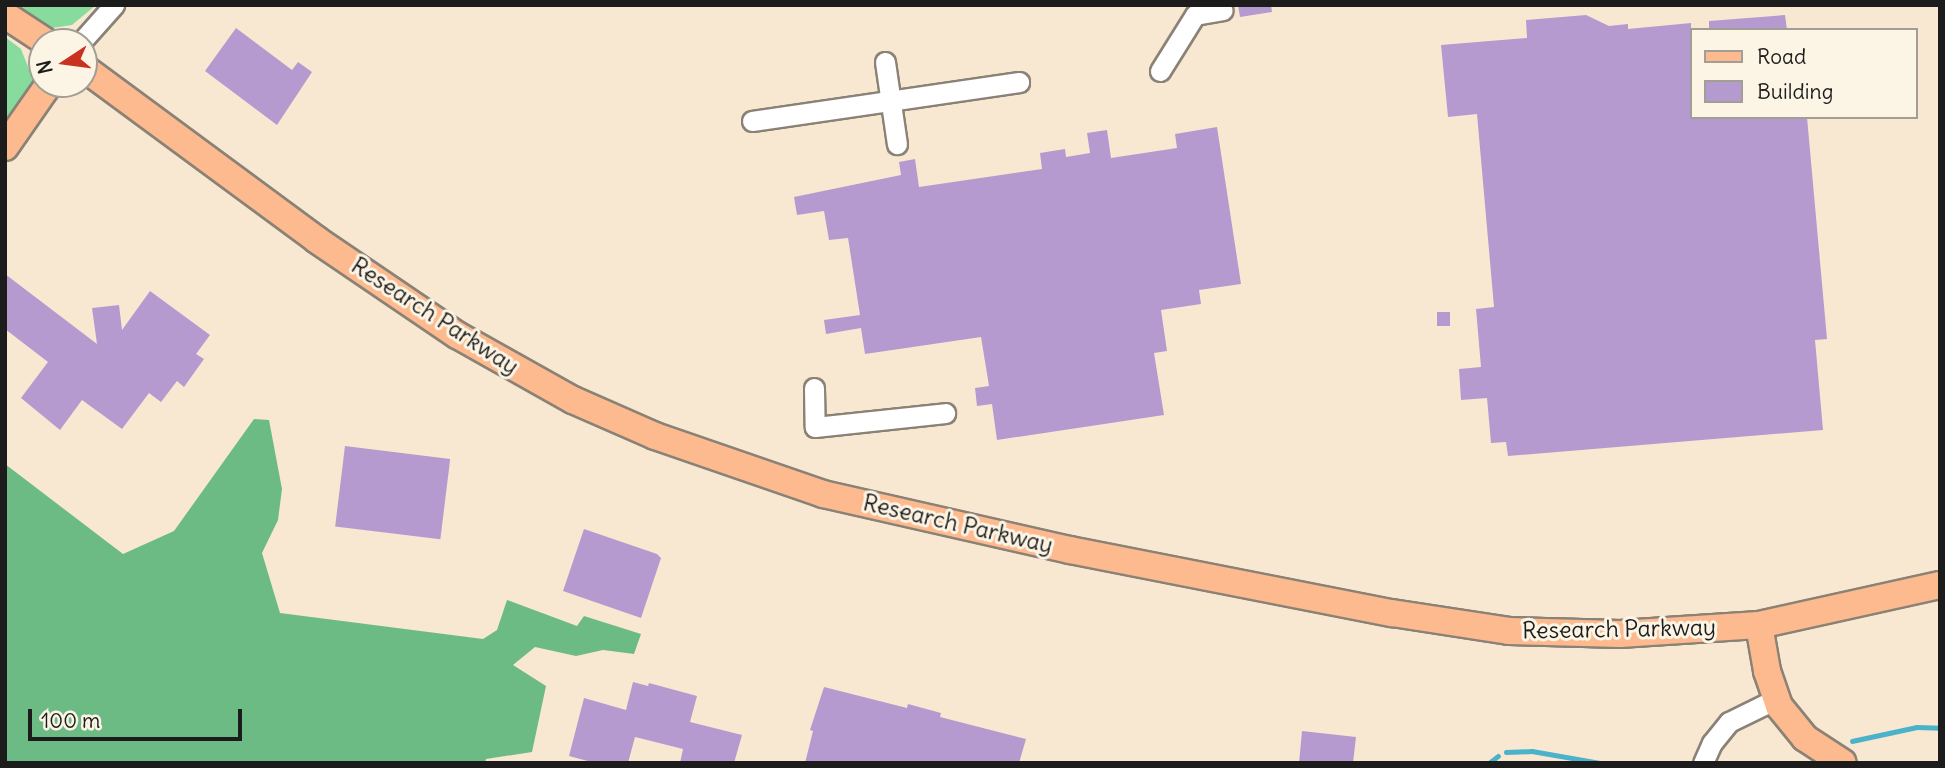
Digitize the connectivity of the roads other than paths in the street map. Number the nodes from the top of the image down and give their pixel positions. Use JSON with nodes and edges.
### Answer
{"nodes":[{"id":1,"x":114,"y":5,"type":"edge"},
{"id":2,"x":1223,"y":10,"type":"dead end"},
{"id":3,"x":5,"y":15,"type":"edge"},
{"id":4,"x":93,"y":28,"type":"edge"},
{"id":5,"x":28,"y":30,"type":"edge"},
{"id":6,"x":885,"y":62,"type":"dead end"},
{"id":7,"x":1160,"y":71,"type":"dead end"},
{"id":8,"x":98,"y":78,"type":"edge"},
{"id":9,"x":1019,"y":82,"type":"dead end"},
{"id":10,"x":39,"y":98,"type":"edge"},
{"id":11,"x":891,"y":100,"type":"junction"},
{"id":12,"x":752,"y":121,"type":"dead end"},
{"id":13,"x":897,"y":144,"type":"dead end"},
{"id":14,"x":5,"y":147,"type":"edge"},
{"id":15,"x":814,"y":388,"type":"dead end"},
{"id":16,"x":945,"y":413,"type":"dead end"},
{"id":17,"x":1940,"y":585,"type":"edge"},
{"id":18,"x":1759,"y":625,"type":"junction"},
{"id":19,"x":1776,"y":699,"type":"junction"},
{"id":20,"x":1703,"y":763,"type":"edge"},
{"id":21,"x":1843,"y":763,"type":"edge"}],
"edges":[{"from":1,"to":4,"type":"street"},
{"from":2,"to":7,"type":"street"},
{"from":3,"to":5,"type":"main road"},
{"from":6,"to":11,"type":"street"},
{"from":8,"to":18,"type":"main road","name":"Research Parkway"},
{"from":9,"to":11,"type":"street"},
{"from":10,"to":14,"type":"main road"},
{"from":11,"to":12,"type":"street"},
{"from":11,"to":13,"type":"street"},
{"from":15,"to":16,"type":"street"},
{"from":17,"to":18,"type":"main road","name":"Research Parkway"},
{"from":18,"to":19,"type":"main road"},
{"from":19,"to":20,"type":"street"},
{"from":19,"to":21,"type":"main road"}]}
